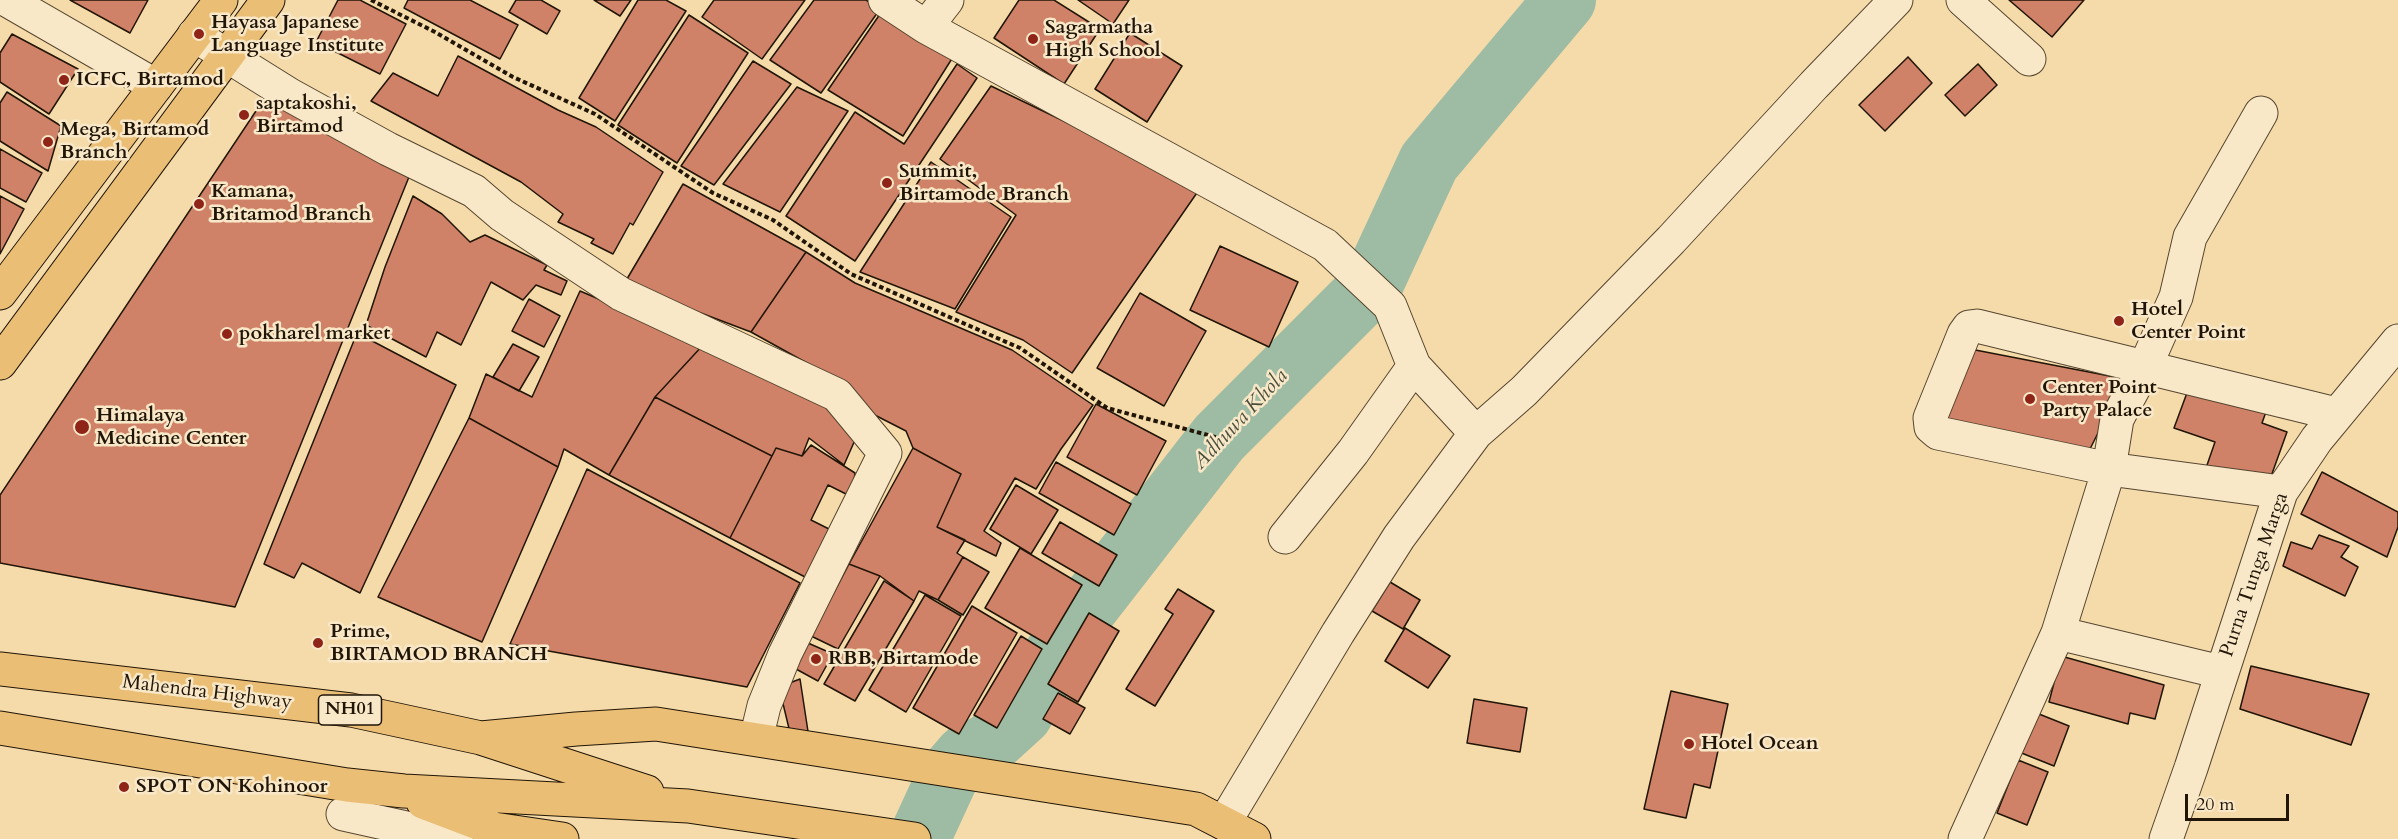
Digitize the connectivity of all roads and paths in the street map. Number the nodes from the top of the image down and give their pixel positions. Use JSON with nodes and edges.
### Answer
{"nodes":[{"id":1,"x":7,"y":0,"type":"edge"},
{"id":2,"x":221,"y":0,"type":"edge"},
{"id":3,"x":268,"y":0,"type":"edge"},
{"id":4,"x":371,"y":0,"type":"edge"},
{"id":5,"x":885,"y":0,"type":"edge"},
{"id":6,"x":946,"y":0,"type":"edge"},
{"id":7,"x":1896,"y":0,"type":"edge"},
{"id":8,"x":1963,"y":0,"type":"edge"},
{"id":9,"x":926,"y":27,"type":"junction"},
{"id":10,"x":194,"y":35,"type":"junction"},
{"id":11,"x":227,"y":57,"type":"junction"},
{"id":12,"x":2029,"y":59,"type":"dead end"},
{"id":13,"x":156,"y":86,"type":"junction"},
{"id":14,"x":2261,"y":113,"type":"dead end"},
{"id":15,"x":0,"y":293,"type":"edge"},
{"id":16,"x":2398,"y":341,"type":"edge"},
{"id":17,"x":0,"y":363,"type":"edge"},
{"id":18,"x":1414,"y":366,"type":"junction"},
{"id":19,"x":2145,"y":367,"type":"junction"},
{"id":20,"x":2336,"y":414,"type":"junction"},
{"id":21,"x":1476,"y":433,"type":"junction"},
{"id":22,"x":1219,"y":438,"type":"dead end"},
{"id":23,"x":2109,"y":469,"type":"junction"},
{"id":24,"x":2281,"y":492,"type":"junction"},
{"id":25,"x":1285,"y":537,"type":"dead end"},
{"id":26,"x":2058,"y":633,"type":"junction"},
{"id":27,"x":0,"y":669,"type":"edge"},
{"id":28,"x":2221,"y":672,"type":"junction"},
{"id":29,"x":0,"y":728,"type":"edge"},
{"id":30,"x":481,"y":738,"type":"junction"},
{"id":31,"x":771,"y":742,"type":"junction"},
{"id":32,"x":404,"y":791,"type":"junction"},
{"id":33,"x":688,"y":806,"type":"junction"},
{"id":34,"x":343,"y":813,"type":"edge"},
{"id":35,"x":1224,"y":823,"type":"junction"},
{"id":36,"x":457,"y":839,"type":"edge"},
{"id":37,"x":562,"y":839,"type":"edge"},
{"id":38,"x":914,"y":839,"type":"edge"},
{"id":39,"x":1254,"y":839,"type":"edge"},
{"id":40,"x":1965,"y":839,"type":"edge"},
{"id":41,"x":2166,"y":839,"type":"edge"}],
"edges":[{"from":1,"to":13,"type":"street"},
{"from":2,"to":10,"type":"main road"},
{"from":3,"to":11,"type":"main road"},
{"from":4,"to":22,"type":"path"},
{"from":5,"to":9,"type":"street"},
{"from":6,"to":9,"type":"street"},
{"from":7,"to":21,"type":"street"},
{"from":8,"to":12,"type":"street"},
{"from":9,"to":18,"type":"street"},
{"from":10,"to":11,"type":"street"},
{"from":10,"to":13,"type":"main road"},
{"from":11,"to":17,"type":"main road"},
{"from":11,"to":31,"type":"street"},
{"from":13,"to":15,"type":"main road"},
{"from":14,"to":19,"type":"street"},
{"from":16,"to":20,"type":"street","name":"Purna Tunga Marga"},
{"from":18,"to":21,"type":"street"},
{"from":18,"to":25,"type":"street"},
{"from":19,"to":20,"type":"street"},
{"from":19,"to":23,"type":"street"},
{"from":19,"to":23,"type":"street"},
{"from":20,"to":24,"type":"street","name":"Purna Tunga Marga"},
{"from":21,"to":35,"type":"street"},
{"from":23,"to":24,"type":"street"},
{"from":23,"to":26,"type":"street"},
{"from":24,"to":28,"type":"street","name":"Purna Tunga Marga"},
{"from":26,"to":28,"type":"street"},
{"from":26,"to":40,"type":"street"},
{"from":27,"to":30,"type":"main road","name":"Mahendra Highway","number":"NH01"},
{"from":28,"to":41,"type":"street","name":"Purna Tunga Marga"},
{"from":29,"to":34,"type":"main road","name":"Mahendra Highway","number":"NH01"},
{"from":30,"to":31,"type":"main road"},
{"from":30,"to":33,"type":"main road","name":"Mahendra Highway","number":"NH01"},
{"from":31,"to":35,"type":"main road"},
{"from":32,"to":33,"type":"main road","name":"Mahendra Highway","number":"NH01"},
{"from":32,"to":34,"type":"main road","name":"Mahendra Highway","number":"NH01"},
{"from":32,"to":37,"type":"main road"},
{"from":33,"to":38,"type":"main road","name":"Mahendra Highway","number":"NH01"},
{"from":34,"to":36,"type":"street"},
{"from":35,"to":39,"type":"main road"}]}
